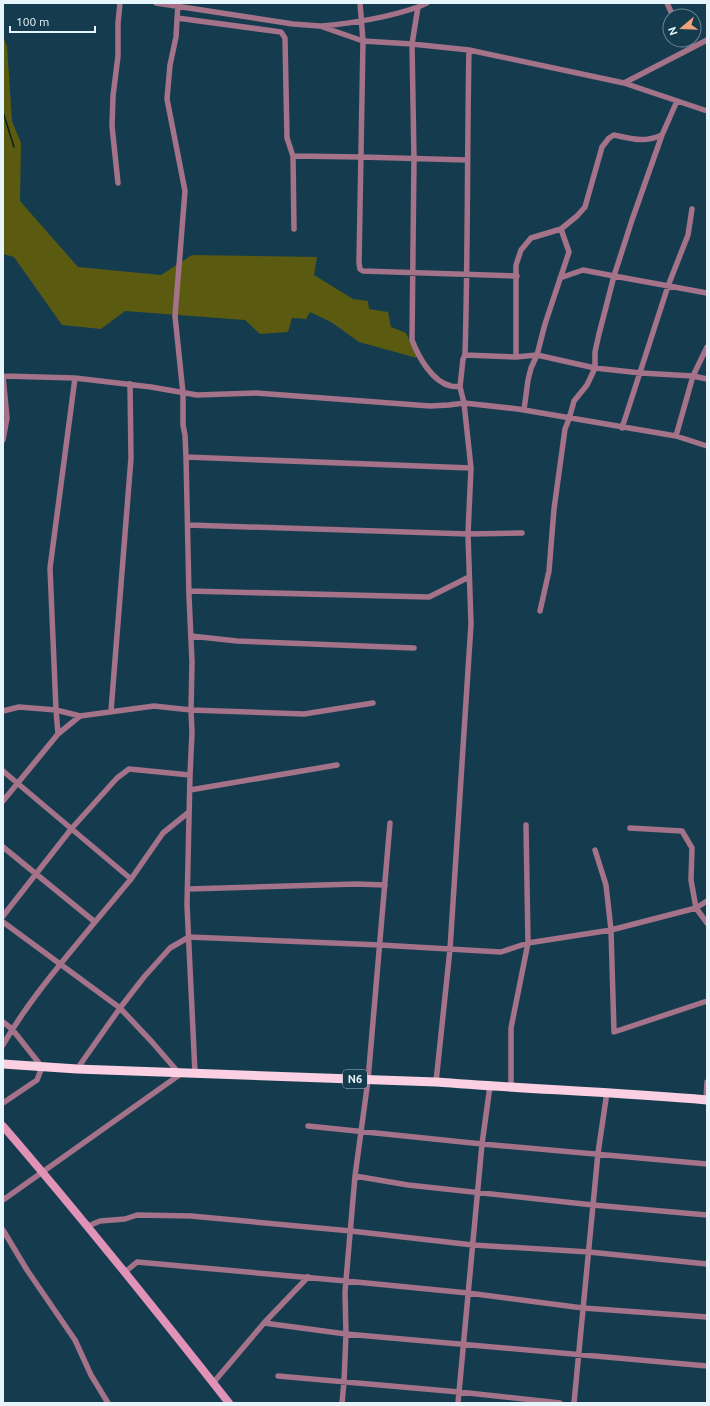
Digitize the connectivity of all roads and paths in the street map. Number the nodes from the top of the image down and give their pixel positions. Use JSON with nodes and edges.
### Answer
{"nodes":[{"id":1,"x":120,"y":3,"type":"edge"},
{"id":2,"x":156,"y":3,"type":"edge"},
{"id":3,"x":360,"y":3,"type":"edge"},
{"id":4,"x":427,"y":3,"type":"edge"},
{"id":5,"x":178,"y":5,"type":"edge"},
{"id":6,"x":418,"y":7,"type":"junction"},
{"id":7,"x":177,"y":18,"type":"junction"},
{"id":8,"x":363,"y":22,"type":"junction"},
{"id":9,"x":320,"y":26,"type":"junction"},
{"id":10,"x":363,"y":41,"type":"junction"},
{"id":11,"x":412,"y":44,"type":"junction"},
{"id":12,"x":692,"y":48,"type":"edge"},
{"id":13,"x":469,"y":50,"type":"junction"},
{"id":14,"x":624,"y":82,"type":"junction"},
{"id":15,"x":677,"y":100,"type":"junction"},
{"id":16,"x":707,"y":111,"type":"edge"},
{"id":17,"x":662,"y":135,"type":"junction"},
{"id":18,"x":293,"y":156,"type":"junction"},
{"id":19,"x":361,"y":157,"type":"junction"},
{"id":20,"x":414,"y":159,"type":"junction"},
{"id":21,"x":467,"y":160,"type":"junction"},
{"id":22,"x":118,"y":183,"type":"dead end"},
{"id":23,"x":692,"y":209,"type":"dead end"},
{"id":24,"x":294,"y":229,"type":"dead end"},
{"id":25,"x":561,"y":229,"type":"junction"},
{"id":26,"x":412,"y":273,"type":"junction"},
{"id":27,"x":467,"y":274,"type":"junction"},
{"id":28,"x":517,"y":276,"type":"junction"},
{"id":29,"x":614,"y":276,"type":"junction"},
{"id":30,"x":560,"y":278,"type":"junction"},
{"id":31,"x":668,"y":286,"type":"junction"},
{"id":32,"x":707,"y":294,"type":"edge"},
{"id":33,"x":707,"y":347,"type":"edge"},
{"id":34,"x":465,"y":355,"type":"junction"},
{"id":35,"x":537,"y":355,"type":"junction"},
{"id":36,"x":516,"y":356,"type":"junction"},
{"id":37,"x":595,"y":368,"type":"junction"},
{"id":38,"x":641,"y":373,"type":"junction"},
{"id":39,"x":3,"y":376,"type":"edge"},
{"id":40,"x":694,"y":376,"type":"junction"},
{"id":41,"x":75,"y":378,"type":"junction"},
{"id":42,"x":707,"y":379,"type":"edge"},
{"id":43,"x":130,"y":384,"type":"junction"},
{"id":44,"x":460,"y":387,"type":"junction"},
{"id":45,"x":183,"y":393,"type":"junction"},
{"id":46,"x":464,"y":403,"type":"junction"},
{"id":47,"x":524,"y":410,"type":"junction"},
{"id":48,"x":569,"y":419,"type":"junction"},
{"id":49,"x":622,"y":428,"type":"junction"},
{"id":50,"x":676,"y":436,"type":"junction"},
{"id":51,"x":3,"y":440,"type":"edge"},
{"id":52,"x":707,"y":446,"type":"edge"},
{"id":53,"x":186,"y":457,"type":"junction"},
{"id":54,"x":471,"y":468,"type":"junction"},
{"id":55,"x":188,"y":525,"type":"junction"},
{"id":56,"x":522,"y":533,"type":"dead end"},
{"id":57,"x":468,"y":534,"type":"junction"},
{"id":58,"x":469,"y":577,"type":"junction"},
{"id":59,"x":188,"y":591,"type":"junction"},
{"id":60,"x":540,"y":611,"type":"dead end"},
{"id":61,"x":191,"y":636,"type":"junction"},
{"id":62,"x":414,"y":648,"type":"dead end"},
{"id":63,"x":373,"y":703,"type":"dead end"},
{"id":64,"x":3,"y":710,"type":"edge"},
{"id":65,"x":56,"y":710,"type":"junction"},
{"id":66,"x":191,"y":710,"type":"junction"},
{"id":67,"x":112,"y":711,"type":"junction"},
{"id":68,"x":80,"y":716,"type":"junction"},
{"id":69,"x":58,"y":734,"type":"junction"},
{"id":70,"x":337,"y":765,"type":"dead end"},
{"id":71,"x":3,"y":771,"type":"edge"},
{"id":72,"x":190,"y":775,"type":"junction"},
{"id":73,"x":18,"y":784,"type":"junction"},
{"id":74,"x":190,"y":790,"type":"junction"},
{"id":75,"x":3,"y":801,"type":"edge"},
{"id":76,"x":189,"y":812,"type":"junction"},
{"id":77,"x":390,"y":824,"type":"dead end"},
{"id":78,"x":526,"y":825,"type":"dead end"},
{"id":79,"x":72,"y":828,"type":"junction"},
{"id":80,"x":630,"y":828,"type":"dead end"},
{"id":81,"x":3,"y":847,"type":"edge"},
{"id":82,"x":595,"y":850,"type":"dead end"},
{"id":83,"x":36,"y":874,"type":"junction"},
{"id":84,"x":131,"y":879,"type":"junction"},
{"id":85,"x":385,"y":885,"type":"junction"},
{"id":86,"x":188,"y":889,"type":"junction"},
{"id":87,"x":707,"y":901,"type":"edge"},
{"id":88,"x":696,"y":908,"type":"junction"},
{"id":89,"x":3,"y":916,"type":"edge"},
{"id":90,"x":3,"y":922,"type":"edge"},
{"id":91,"x":95,"y":922,"type":"junction"},
{"id":92,"x":707,"y":923,"type":"edge"},
{"id":93,"x":611,"y":930,"type":"junction"},
{"id":94,"x":189,"y":937,"type":"junction"},
{"id":95,"x":528,"y":943,"type":"junction"},
{"id":96,"x":380,"y":945,"type":"junction"},
{"id":97,"x":450,"y":949,"type":"junction"},
{"id":98,"x":60,"y":964,"type":"junction"},
{"id":99,"x":707,"y":1001,"type":"edge"},
{"id":100,"x":120,"y":1008,"type":"junction"},
{"id":101,"x":3,"y":1022,"type":"edge"},
{"id":102,"x":12,"y":1029,"type":"junction"},
{"id":103,"x":3,"y":1045,"type":"edge"},
{"id":104,"x":3,"y":1064,"type":"edge"},
{"id":105,"x":42,"y":1067,"type":"junction"},
{"id":106,"x":77,"y":1069,"type":"junction"},
{"id":107,"x":181,"y":1072,"type":"junction"},
{"id":108,"x":195,"y":1073,"type":"junction"},
{"id":109,"x":368,"y":1080,"type":"junction"},
{"id":110,"x":436,"y":1082,"type":"junction"},
{"id":111,"x":707,"y":1082,"type":"edge"},
{"id":112,"x":490,"y":1086,"type":"junction"},
{"id":113,"x":511,"y":1087,"type":"junction"},
{"id":114,"x":607,"y":1092,"type":"junction"},
{"id":115,"x":706,"y":1100,"type":"edge"},
{"id":116,"x":3,"y":1102,"type":"edge"},
{"id":117,"x":3,"y":1126,"type":"edge"},
{"id":118,"x":308,"y":1126,"type":"dead end"},
{"id":119,"x":362,"y":1131,"type":"junction"},
{"id":120,"x":482,"y":1144,"type":"junction"},
{"id":121,"x":598,"y":1154,"type":"junction"},
{"id":122,"x":707,"y":1164,"type":"edge"},
{"id":123,"x":43,"y":1172,"type":"junction"},
{"id":124,"x":355,"y":1176,"type":"junction"},
{"id":125,"x":478,"y":1192,"type":"junction"},
{"id":126,"x":3,"y":1200,"type":"edge"},
{"id":127,"x":593,"y":1205,"type":"junction"},
{"id":128,"x":707,"y":1215,"type":"edge"},
{"id":129,"x":88,"y":1226,"type":"junction"},
{"id":130,"x":3,"y":1230,"type":"edge"},
{"id":131,"x":351,"y":1231,"type":"junction"},
{"id":132,"x":473,"y":1245,"type":"junction"},
{"id":133,"x":589,"y":1252,"type":"junction"},
{"id":134,"x":707,"y":1264,"type":"edge"},
{"id":135,"x":125,"y":1272,"type":"junction"},
{"id":136,"x":308,"y":1277,"type":"junction"},
{"id":137,"x":346,"y":1280,"type":"junction"},
{"id":138,"x":468,"y":1293,"type":"junction"},
{"id":139,"x":583,"y":1308,"type":"junction"},
{"id":140,"x":707,"y":1317,"type":"edge"},
{"id":141,"x":264,"y":1323,"type":"junction"},
{"id":142,"x":346,"y":1334,"type":"junction"},
{"id":143,"x":462,"y":1344,"type":"junction"},
{"id":144,"x":578,"y":1356,"type":"junction"},
{"id":145,"x":707,"y":1366,"type":"edge"},
{"id":146,"x":278,"y":1376,"type":"dead end"},
{"id":147,"x":344,"y":1382,"type":"junction"},
{"id":148,"x":213,"y":1383,"type":"junction"},
{"id":149,"x":459,"y":1392,"type":"junction"},
{"id":150,"x":108,"y":1403,"type":"edge"},
{"id":151,"x":229,"y":1403,"type":"edge"},
{"id":152,"x":342,"y":1403,"type":"edge"},
{"id":153,"x":458,"y":1403,"type":"edge"},
{"id":154,"x":560,"y":1403,"type":"edge"},
{"id":155,"x":574,"y":1403,"type":"edge"}],
"edges":[{"from":1,"to":22,"type":"street"},
{"from":2,"to":5,"type":"street"},
{"from":3,"to":8,"type":"street"},
{"from":4,"to":6,"type":"street"},
{"from":5,"to":7,"type":"street"},
{"from":5,"to":9,"type":"street"},
{"from":6,"to":8,"type":"street"},
{"from":6,"to":11,"type":"street"},
{"from":7,"to":18,"type":"street"},
{"from":7,"to":45,"type":"street"},
{"from":8,"to":9,"type":"street"},
{"from":8,"to":10,"type":"street"},
{"from":9,"to":10,"type":"street"},
{"from":10,"to":11,"type":"street"},
{"from":10,"to":19,"type":"street"},
{"from":11,"to":13,"type":"street"},
{"from":11,"to":20,"type":"street"},
{"from":12,"to":14,"type":"street"},
{"from":13,"to":14,"type":"street"},
{"from":13,"to":21,"type":"street"},
{"from":14,"to":15,"type":"street"},
{"from":15,"to":16,"type":"street"},
{"from":15,"to":17,"type":"street"},
{"from":17,"to":25,"type":"street"},
{"from":17,"to":29,"type":"street"},
{"from":18,"to":19,"type":"street"},
{"from":18,"to":24,"type":"street"},
{"from":19,"to":20,"type":"street"},
{"from":19,"to":26,"type":"street"},
{"from":20,"to":21,"type":"street"},
{"from":20,"to":26,"type":"street"},
{"from":21,"to":27,"type":"street"},
{"from":23,"to":31,"type":"street"},
{"from":25,"to":28,"type":"street"},
{"from":25,"to":30,"type":"street"},
{"from":26,"to":27,"type":"street"},
{"from":26,"to":44,"type":"street"},
{"from":27,"to":28,"type":"street"},
{"from":27,"to":34,"type":"street"},
{"from":28,"to":36,"type":"street"},
{"from":29,"to":30,"type":"street"},
{"from":29,"to":31,"type":"street"},
{"from":29,"to":37,"type":"street"},
{"from":30,"to":35,"type":"street"},
{"from":31,"to":32,"type":"street"},
{"from":31,"to":38,"type":"street"},
{"from":33,"to":40,"type":"street"},
{"from":34,"to":36,"type":"street"},
{"from":34,"to":44,"type":"street"},
{"from":35,"to":36,"type":"street"},
{"from":35,"to":37,"type":"street"},
{"from":35,"to":47,"type":"street"},
{"from":37,"to":38,"type":"street"},
{"from":37,"to":48,"type":"street"},
{"from":38,"to":40,"type":"street"},
{"from":38,"to":49,"type":"street"},
{"from":39,"to":41,"type":"street"},
{"from":39,"to":51,"type":"street"},
{"from":40,"to":42,"type":"street"},
{"from":40,"to":50,"type":"street"},
{"from":41,"to":43,"type":"street"},
{"from":41,"to":65,"type":"street"},
{"from":43,"to":45,"type":"street"},
{"from":43,"to":67,"type":"street"},
{"from":44,"to":46,"type":"street"},
{"from":45,"to":46,"type":"street"},
{"from":45,"to":53,"type":"street"},
{"from":46,"to":47,"type":"street"},
{"from":46,"to":54,"type":"street"},
{"from":47,"to":48,"type":"street"},
{"from":48,"to":49,"type":"street"},
{"from":48,"to":60,"type":"street"},
{"from":49,"to":50,"type":"street"},
{"from":50,"to":52,"type":"street"},
{"from":53,"to":54,"type":"street"},
{"from":53,"to":55,"type":"street"},
{"from":54,"to":57,"type":"street"},
{"from":55,"to":57,"type":"street"},
{"from":55,"to":59,"type":"street"},
{"from":56,"to":57,"type":"street"},
{"from":57,"to":58,"type":"street"},
{"from":58,"to":59,"type":"street"},
{"from":58,"to":97,"type":"street"},
{"from":59,"to":61,"type":"street"},
{"from":61,"to":62,"type":"street"},
{"from":61,"to":66,"type":"street"},
{"from":63,"to":66,"type":"street"},
{"from":64,"to":65,"type":"street"},
{"from":65,"to":68,"type":"street"},
{"from":65,"to":69,"type":"street"},
{"from":66,"to":67,"type":"street"},
{"from":66,"to":72,"type":"street"},
{"from":67,"to":68,"type":"street"},
{"from":68,"to":69,"type":"street"},
{"from":69,"to":73,"type":"street"},
{"from":70,"to":74,"type":"street"},
{"from":71,"to":73,"type":"street"},
{"from":72,"to":74,"type":"street"},
{"from":72,"to":79,"type":"street"},
{"from":73,"to":75,"type":"street"},
{"from":73,"to":79,"type":"street"},
{"from":74,"to":76,"type":"street"},
{"from":76,"to":84,"type":"street"},
{"from":76,"to":86,"type":"street"},
{"from":77,"to":85,"type":"street"},
{"from":78,"to":95,"type":"street"},
{"from":79,"to":83,"type":"street"},
{"from":79,"to":84,"type":"street"},
{"from":80,"to":88,"type":"street"},
{"from":81,"to":83,"type":"street"},
{"from":82,"to":93,"type":"street"},
{"from":83,"to":89,"type":"street"},
{"from":83,"to":91,"type":"street"},
{"from":84,"to":91,"type":"street"},
{"from":85,"to":86,"type":"street"},
{"from":85,"to":96,"type":"street"},
{"from":86,"to":94,"type":"street"},
{"from":87,"to":88,"type":"street"},
{"from":88,"to":92,"type":"street"},
{"from":88,"to":93,"type":"street"},
{"from":90,"to":98,"type":"street"},
{"from":91,"to":98,"type":"street"},
{"from":93,"to":95,"type":"street"},
{"from":93,"to":99,"type":"street"},
{"from":94,"to":96,"type":"street"},
{"from":94,"to":100,"type":"street"},
{"from":94,"to":108,"type":"street"},
{"from":95,"to":97,"type":"street"},
{"from":95,"to":113,"type":"street"},
{"from":96,"to":97,"type":"street"},
{"from":96,"to":109,"type":"street"},
{"from":97,"to":110,"type":"street"},
{"from":98,"to":100,"type":"street"},
{"from":98,"to":102,"type":"street"},
{"from":100,"to":106,"type":"street"},
{"from":100,"to":107,"type":"street"},
{"from":101,"to":102,"type":"street"},
{"from":102,"to":103,"type":"street"},
{"from":102,"to":105,"type":"street"},
{"from":104,"to":105,"type":"highway","number":"N6"},
{"from":105,"to":106,"type":"highway","number":"N6"},
{"from":105,"to":116,"type":"street"},
{"from":106,"to":107,"type":"highway","number":"N6"},
{"from":107,"to":108,"type":"highway","number":"N6"},
{"from":107,"to":123,"type":"street"},
{"from":108,"to":109,"type":"highway","number":"N6"},
{"from":109,"to":110,"type":"highway","number":"N6"},
{"from":109,"to":119,"type":"street"},
{"from":110,"to":112,"type":"highway","number":"N6"},
{"from":111,"to":115,"type":"street"},
{"from":112,"to":113,"type":"highway","number":"N6"},
{"from":112,"to":120,"type":"street"},
{"from":113,"to":114,"type":"highway","number":"N6"},
{"from":114,"to":115,"type":"highway","number":"N6"},
{"from":114,"to":121,"type":"street"},
{"from":117,"to":123,"type":"main road"},
{"from":118,"to":119,"type":"street"},
{"from":119,"to":120,"type":"street"},
{"from":119,"to":124,"type":"street"},
{"from":120,"to":121,"type":"street"},
{"from":120,"to":125,"type":"street"},
{"from":121,"to":122,"type":"street"},
{"from":121,"to":127,"type":"street"},
{"from":123,"to":126,"type":"street"},
{"from":123,"to":129,"type":"main road"},
{"from":124,"to":125,"type":"street"},
{"from":124,"to":131,"type":"street"},
{"from":125,"to":127,"type":"street"},
{"from":125,"to":132,"type":"street"},
{"from":127,"to":128,"type":"street"},
{"from":127,"to":133,"type":"street"},
{"from":129,"to":131,"type":"street"},
{"from":129,"to":135,"type":"main road"},
{"from":130,"to":150,"type":"street"},
{"from":131,"to":132,"type":"street"},
{"from":131,"to":137,"type":"street"},
{"from":132,"to":133,"type":"street"},
{"from":132,"to":138,"type":"street"},
{"from":133,"to":134,"type":"street"},
{"from":133,"to":139,"type":"street"},
{"from":135,"to":136,"type":"street"},
{"from":135,"to":148,"type":"main road"},
{"from":136,"to":137,"type":"street"},
{"from":136,"to":141,"type":"street"},
{"from":137,"to":138,"type":"street"},
{"from":137,"to":142,"type":"street"},
{"from":138,"to":139,"type":"street"},
{"from":138,"to":143,"type":"street"},
{"from":139,"to":140,"type":"street"},
{"from":139,"to":144,"type":"street"},
{"from":141,"to":142,"type":"street"},
{"from":141,"to":148,"type":"street"},
{"from":142,"to":143,"type":"street"},
{"from":142,"to":147,"type":"street"},
{"from":143,"to":144,"type":"street"},
{"from":143,"to":149,"type":"street"},
{"from":144,"to":145,"type":"street"},
{"from":144,"to":155,"type":"street"},
{"from":146,"to":147,"type":"street"},
{"from":147,"to":149,"type":"street"},
{"from":147,"to":152,"type":"street"},
{"from":148,"to":151,"type":"main road"},
{"from":149,"to":153,"type":"street"},
{"from":149,"to":154,"type":"street"}]}
